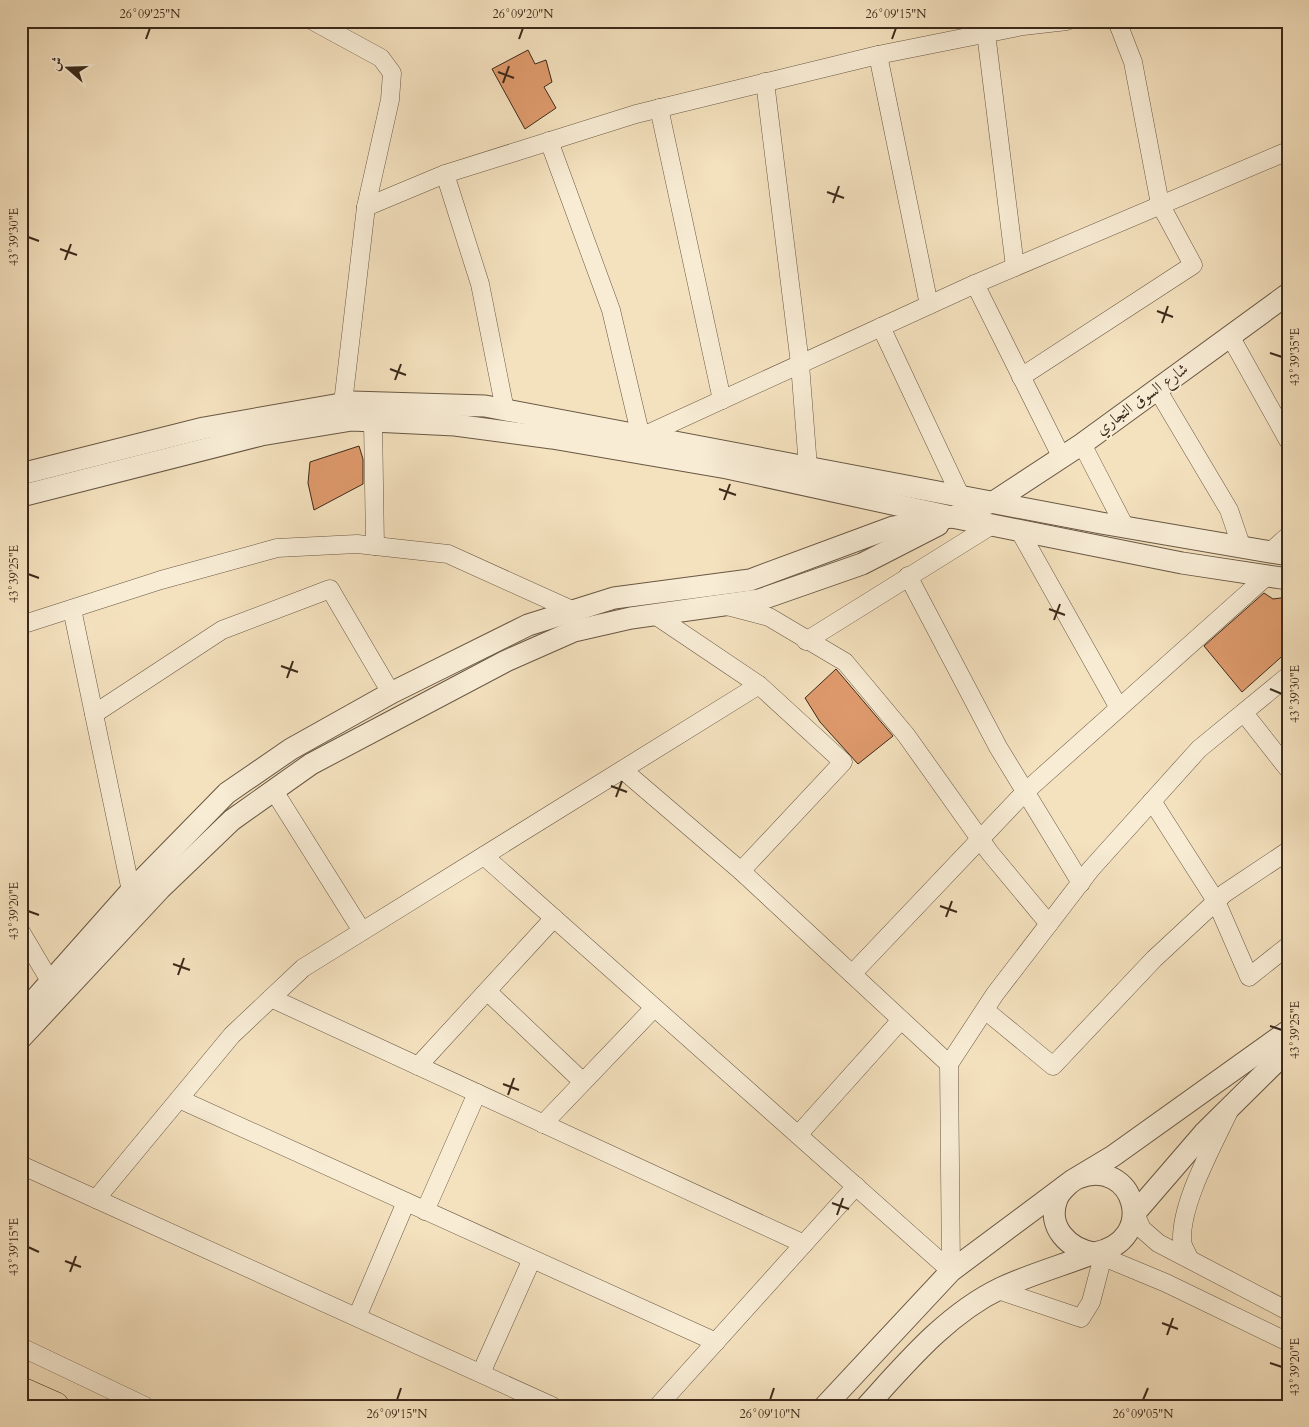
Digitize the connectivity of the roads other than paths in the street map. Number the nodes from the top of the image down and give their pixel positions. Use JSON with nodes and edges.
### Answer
{"nodes":[{"id":1,"x":313,"y":21,"type":"edge"},
{"id":2,"x":1066,"y":21,"type":"edge"},
{"id":3,"x":1117,"y":21,"type":"edge"},
{"id":4,"x":986,"y":34,"type":"junction"},
{"id":5,"x":878,"y":55,"type":"junction"},
{"id":6,"x":765,"y":82,"type":"junction"},
{"id":7,"x":659,"y":108,"type":"junction"},
{"id":8,"x":549,"y":141,"type":"junction"},
{"id":9,"x":1288,"y":151,"type":"edge"},
{"id":10,"x":445,"y":174,"type":"junction"},
{"id":11,"x":1160,"y":204,"type":"junction"},
{"id":12,"x":366,"y":207,"type":"junction"},
{"id":13,"x":1015,"y":267,"type":"junction"},
{"id":14,"x":975,"y":284,"type":"junction"},
{"id":15,"x":1288,"y":294,"type":"edge"},
{"id":16,"x":929,"y":305,"type":"junction"},
{"id":17,"x":881,"y":327,"type":"junction"},
{"id":18,"x":1230,"y":336,"type":"junction"},
{"id":19,"x":800,"y":364,"type":"junction"},
{"id":20,"x":1021,"y":377,"type":"junction"},
{"id":21,"x":1157,"y":389,"type":"junction"},
{"id":22,"x":722,"y":400,"type":"junction"},
{"id":23,"x":343,"y":403,"type":"junction"},
{"id":24,"x":505,"y":410,"type":"junction"},
{"id":25,"x":373,"y":421,"type":"junction"},
{"id":26,"x":640,"y":437,"type":"junction"},
{"id":27,"x":1288,"y":440,"type":"edge"},
{"id":28,"x":1082,"y":444,"type":"junction"},
{"id":29,"x":1062,"y":458,"type":"junction"},
{"id":30,"x":808,"y":468,"type":"junction"},
{"id":31,"x":21,"y":474,"type":"edge"},
{"id":32,"x":960,"y":495,"type":"junction"},
{"id":33,"x":21,"y":496,"type":"edge"},
{"id":34,"x":995,"y":501,"type":"junction"},
{"id":35,"x":952,"y":517,"type":"junction"},
{"id":36,"x":992,"y":525,"type":"junction"},
{"id":37,"x":1125,"y":527,"type":"junction"},
{"id":38,"x":1019,"y":530,"type":"junction"},
{"id":39,"x":1288,"y":536,"type":"edge"},
{"id":40,"x":375,"y":546,"type":"junction"},
{"id":41,"x":1242,"y":548,"type":"junction"},
{"id":42,"x":1278,"y":554,"type":"edge"},
{"id":43,"x":908,"y":576,"type":"junction"},
{"id":44,"x":1267,"y":576,"type":"junction"},
{"id":45,"x":1288,"y":579,"type":"edge"},
{"id":46,"x":724,"y":605,"type":"junction"},
{"id":47,"x":72,"y":609,"type":"junction"},
{"id":48,"x":574,"y":611,"type":"junction"},
{"id":49,"x":654,"y":615,"type":"junction"},
{"id":50,"x":21,"y":625,"type":"edge"},
{"id":51,"x":806,"y":640,"type":"junction"},
{"id":52,"x":1288,"y":676,"type":"edge"},
{"id":53,"x":759,"y":685,"type":"junction"},
{"id":54,"x":391,"y":693,"type":"junction"},
{"id":55,"x":1119,"y":708,"type":"junction"},
{"id":56,"x":1244,"y":713,"type":"junction"},
{"id":57,"x":94,"y":714,"type":"junction"},
{"id":58,"x":1288,"y":769,"type":"edge"},
{"id":59,"x":623,"y":770,"type":"junction"},
{"id":60,"x":274,"y":791,"type":"junction"},
{"id":61,"x":1026,"y":792,"type":"junction"},
{"id":62,"x":1152,"y":801,"type":"junction"},
{"id":63,"x":981,"y":840,"type":"junction"},
{"id":64,"x":1288,"y":851,"type":"edge"},
{"id":65,"x":484,"y":856,"type":"junction"},
{"id":66,"x":741,"y":871,"type":"junction"},
{"id":67,"x":1080,"y":883,"type":"junction"},
{"id":68,"x":130,"y":892,"type":"junction"},
{"id":69,"x":1216,"y":901,"type":"junction"},
{"id":70,"x":554,"y":918,"type":"junction"},
{"id":71,"x":1049,"y":924,"type":"junction"},
{"id":72,"x":362,"y":931,"type":"junction"},
{"id":73,"x":21,"y":932,"type":"edge"},
{"id":74,"x":1288,"y":946,"type":"edge"},
{"id":75,"x":852,"y":974,"type":"junction"},
{"id":76,"x":55,"y":988,"type":"junction"},
{"id":77,"x":487,"y":991,"type":"junction"},
{"id":78,"x":271,"y":998,"type":"junction"},
{"id":79,"x":654,"y":1008,"type":"junction"},
{"id":80,"x":985,"y":1010,"type":"junction"},
{"id":81,"x":21,"y":1015,"type":"edge"},
{"id":82,"x":902,"y":1020,"type":"junction"},
{"id":83,"x":1288,"y":1031,"type":"edge"},
{"id":84,"x":21,"y":1038,"type":"edge"},
{"id":85,"x":1288,"y":1050,"type":"edge"},
{"id":86,"x":949,"y":1064,"type":"junction"},
{"id":87,"x":418,"y":1066,"type":"junction"},
{"id":88,"x":583,"y":1082,"type":"junction"},
{"id":89,"x":478,"y":1093,"type":"junction"},
{"id":90,"x":179,"y":1099,"type":"junction"},
{"id":91,"x":1230,"y":1107,"type":"junction"},
{"id":92,"x":543,"y":1124,"type":"junction"},
{"id":93,"x":798,"y":1135,"type":"junction"},
{"id":94,"x":21,"y":1165,"type":"edge"},
{"id":95,"x":1073,"y":1180,"type":"junction"},
{"id":96,"x":856,"y":1186,"type":"junction"},
{"id":97,"x":96,"y":1199,"type":"junction"},
{"id":98,"x":406,"y":1202,"type":"junction"},
{"id":99,"x":425,"y":1211,"type":"junction"},
{"id":100,"x":1135,"y":1213,"type":"junction"},
{"id":101,"x":804,"y":1244,"type":"junction"},
{"id":102,"x":1099,"y":1255,"type":"junction"},
{"id":103,"x":1189,"y":1258,"type":"junction"},
{"id":104,"x":532,"y":1259,"type":"junction"},
{"id":105,"x":951,"y":1271,"type":"junction"},
{"id":106,"x":998,"y":1290,"type":"junction"},
{"id":107,"x":1288,"y":1311,"type":"edge"},
{"id":108,"x":357,"y":1317,"type":"junction"},
{"id":109,"x":716,"y":1342,"type":"junction"},
{"id":110,"x":1288,"y":1342,"type":"edge"},
{"id":111,"x":21,"y":1347,"type":"edge"},
{"id":112,"x":481,"y":1373,"type":"junction"},
{"id":113,"x":21,"y":1391,"type":"edge"},
{"id":114,"x":55,"y":1406,"type":"edge"},
{"id":115,"x":145,"y":1406,"type":"edge"},
{"id":116,"x":552,"y":1406,"type":"edge"},
{"id":117,"x":658,"y":1406,"type":"edge"},
{"id":118,"x":825,"y":1406,"type":"edge"},
{"id":119,"x":867,"y":1406,"type":"edge"}],
"edges":[{"from":1,"to":12,"type":"street"},
{"from":2,"to":4,"type":"street"},
{"from":3,"to":11,"type":"street"},
{"from":4,"to":5,"type":"street"},
{"from":4,"to":13,"type":"street"},
{"from":5,"to":6,"type":"street"},
{"from":5,"to":16,"type":"street"},
{"from":6,"to":7,"type":"street"},
{"from":6,"to":19,"type":"street"},
{"from":7,"to":8,"type":"street"},
{"from":7,"to":22,"type":"street"},
{"from":8,"to":10,"type":"street"},
{"from":8,"to":26,"type":"street"},
{"from":9,"to":11,"type":"street"},
{"from":10,"to":12,"type":"street"},
{"from":10,"to":24,"type":"street"},
{"from":11,"to":13,"type":"street"},
{"from":11,"to":20,"type":"street"},
{"from":12,"to":23,"type":"street"},
{"from":13,"to":14,"type":"street"},
{"from":14,"to":16,"type":"street"},
{"from":14,"to":20,"type":"street"},
{"from":15,"to":18,"type":"street","name":"شارع السوق التجاري"},
{"from":16,"to":17,"type":"street"},
{"from":17,"to":19,"type":"street"},
{"from":17,"to":32,"type":"street"},
{"from":18,"to":21,"type":"street","name":"شارع السوق التجاري"},
{"from":18,"to":27,"type":"street"},
{"from":19,"to":22,"type":"street"},
{"from":19,"to":30,"type":"street"},
{"from":20,"to":29,"type":"street"},
{"from":21,"to":28,"type":"street","name":"شارع السوق التجاري"},
{"from":21,"to":41,"type":"street"},
{"from":22,"to":26,"type":"street"},
{"from":23,"to":24,"type":"street"},
{"from":23,"to":31,"type":"street"},
{"from":24,"to":26,"type":"street"},
{"from":25,"to":33,"type":"street"},
{"from":25,"to":35,"type":"street"},
{"from":25,"to":40,"type":"street"},
{"from":26,"to":30,"type":"street"},
{"from":28,"to":29,"type":"street","name":"شارع السوق التجاري"},
{"from":28,"to":37,"type":"street"},
{"from":29,"to":34,"type":"street","name":"شارع السوق التجاري"},
{"from":30,"to":32,"type":"street"},
{"from":32,"to":34,"type":"street"},
{"from":32,"to":35,"type":"street"},
{"from":34,"to":35,"type":"street","name":"شارع السوق التجاري"},
{"from":34,"to":37,"type":"street"},
{"from":35,"to":36,"type":"street"},
{"from":35,"to":46,"type":"street"},
{"from":35,"to":48,"type":"street"},
{"from":36,"to":38,"type":"street"},
{"from":36,"to":43,"type":"street"},
{"from":37,"to":41,"type":"street"},
{"from":38,"to":44,"type":"street"},
{"from":38,"to":55,"type":"street"},
{"from":39,"to":42,"type":"street"},
{"from":40,"to":47,"type":"street"},
{"from":40,"to":48,"type":"street"},
{"from":41,"to":42,"type":"street"},
{"from":43,"to":51,"type":"street"},
{"from":43,"to":61,"type":"street"},
{"from":44,"to":45,"type":"street"},
{"from":44,"to":55,"type":"street"},
{"from":46,"to":49,"type":"street"},
{"from":46,"to":51,"type":"street"},
{"from":47,"to":50,"type":"street"},
{"from":47,"to":57,"type":"street"},
{"from":48,"to":54,"type":"street"},
{"from":49,"to":53,"type":"street"},
{"from":49,"to":60,"type":"street"},
{"from":51,"to":63,"type":"street"},
{"from":52,"to":56,"type":"street"},
{"from":53,"to":59,"type":"street"},
{"from":53,"to":66,"type":"street"},
{"from":54,"to":57,"type":"street"},
{"from":54,"to":68,"type":"street"},
{"from":55,"to":61,"type":"street"},
{"from":56,"to":58,"type":"street"},
{"from":56,"to":62,"type":"street"},
{"from":57,"to":68,"type":"street"},
{"from":59,"to":65,"type":"street"},
{"from":59,"to":66,"type":"street"},
{"from":60,"to":72,"type":"street"},
{"from":60,"to":76,"type":"street"},
{"from":61,"to":63,"type":"street"},
{"from":61,"to":67,"type":"street"},
{"from":62,"to":67,"type":"street"},
{"from":62,"to":69,"type":"street"},
{"from":63,"to":71,"type":"street"},
{"from":63,"to":75,"type":"street"},
{"from":64,"to":69,"type":"street"},
{"from":65,"to":70,"type":"street"},
{"from":65,"to":72,"type":"street"},
{"from":66,"to":75,"type":"street"},
{"from":67,"to":71,"type":"street"},
{"from":68,"to":76,"type":"street"},
{"from":69,"to":74,"type":"street"},
{"from":69,"to":80,"type":"street"},
{"from":70,"to":77,"type":"street"},
{"from":70,"to":79,"type":"street"},
{"from":71,"to":80,"type":"street"},
{"from":72,"to":78,"type":"street"},
{"from":73,"to":76,"type":"street"},
{"from":75,"to":82,"type":"street"},
{"from":76,"to":81,"type":"street"},
{"from":76,"to":84,"type":"street"},
{"from":77,"to":87,"type":"street"},
{"from":77,"to":88,"type":"street"},
{"from":78,"to":87,"type":"street"},
{"from":78,"to":90,"type":"street"},
{"from":79,"to":88,"type":"street"},
{"from":79,"to":93,"type":"street"},
{"from":80,"to":86,"type":"street"},
{"from":82,"to":86,"type":"street"},
{"from":82,"to":93,"type":"street"},
{"from":83,"to":95,"type":"street"},
{"from":85,"to":91,"type":"street"},
{"from":86,"to":105,"type":"street"},
{"from":87,"to":89,"type":"street"},
{"from":88,"to":92,"type":"street"},
{"from":89,"to":92,"type":"street"},
{"from":89,"to":99,"type":"street"},
{"from":90,"to":97,"type":"street"},
{"from":90,"to":98,"type":"street"},
{"from":91,"to":100,"type":"street"},
{"from":91,"to":103,"type":"street"},
{"from":92,"to":101,"type":"street"},
{"from":93,"to":96,"type":"street"},
{"from":94,"to":97,"type":"street"},
{"from":95,"to":100,"type":"street"},
{"from":95,"to":102,"type":"street"},
{"from":95,"to":105,"type":"street"},
{"from":96,"to":101,"type":"street"},
{"from":96,"to":105,"type":"street"},
{"from":97,"to":108,"type":"street"},
{"from":98,"to":99,"type":"street"},
{"from":98,"to":108,"type":"street"},
{"from":99,"to":104,"type":"street"},
{"from":100,"to":102,"type":"street"},
{"from":100,"to":103,"type":"street"},
{"from":101,"to":109,"type":"street"},
{"from":102,"to":106,"type":"street"},
{"from":102,"to":106,"type":"street"},
{"from":102,"to":110,"type":"street"},
{"from":103,"to":107,"type":"street"},
{"from":104,"to":109,"type":"street"},
{"from":104,"to":112,"type":"street"},
{"from":105,"to":118,"type":"street"},
{"from":106,"to":119,"type":"street"},
{"from":108,"to":112,"type":"street"},
{"from":109,"to":117,"type":"street"},
{"from":111,"to":115,"type":"street"},
{"from":112,"to":116,"type":"street"},
{"from":113,"to":114,"type":"main road"}]}
